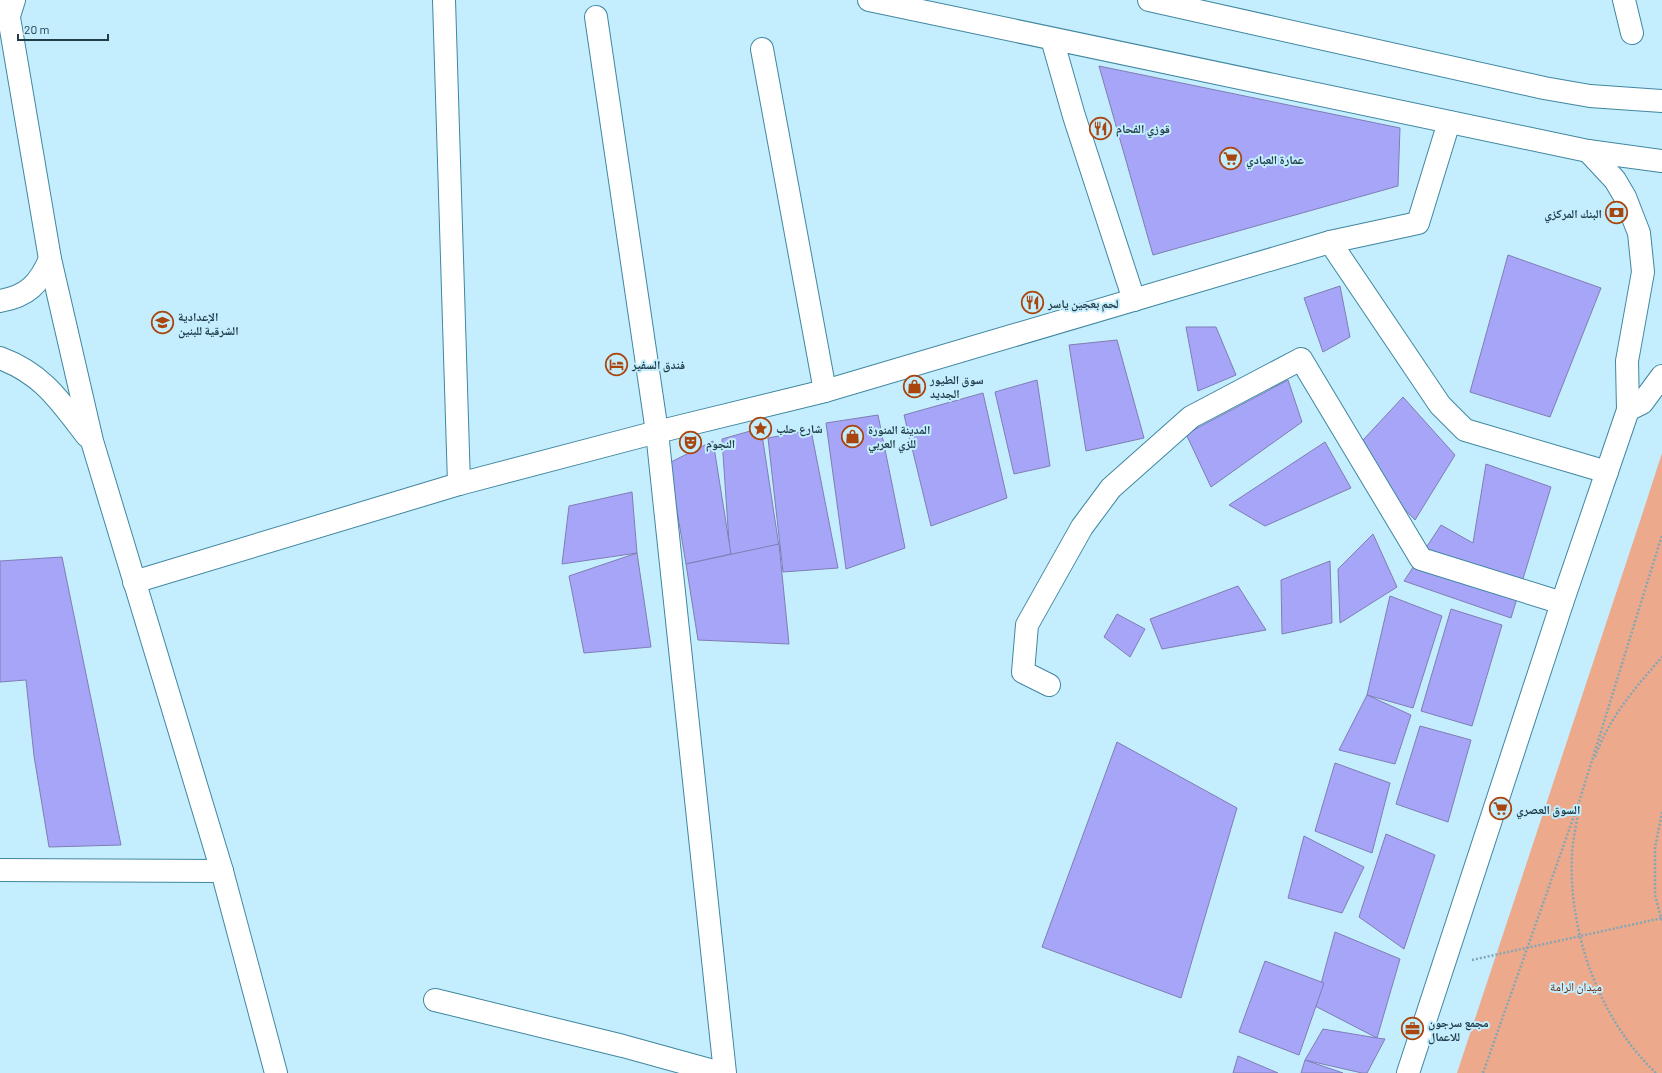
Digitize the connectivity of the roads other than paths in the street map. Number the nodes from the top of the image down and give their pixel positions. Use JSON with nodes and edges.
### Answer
{"nodes":[{"id":1,"x":444,"y":0,"type":"edge"},
{"id":2,"x":869,"y":0,"type":"edge"},
{"id":3,"x":1149,"y":0,"type":"edge"},
{"id":4,"x":1624,"y":0,"type":"edge"},
{"id":5,"x":10,"y":5,"type":"edge"},
{"id":6,"x":596,"y":17,"type":"dead end"},
{"id":7,"x":1632,"y":33,"type":"dead end"},
{"id":8,"x":1052,"y":39,"type":"junction"},
{"id":9,"x":762,"y":49,"type":"dead end"},
{"id":10,"x":1662,"y":101,"type":"edge"},
{"id":11,"x":1449,"y":122,"type":"junction"},
{"id":12,"x":1588,"y":151,"type":"junction"},
{"id":13,"x":1662,"y":161,"type":"edge"},
{"id":14,"x":1330,"y":242,"type":"junction"},
{"id":15,"x":50,"y":259,"type":"junction"},
{"id":16,"x":1134,"y":300,"type":"junction"},
{"id":17,"x":0,"y":301,"type":"edge"},
{"id":18,"x":0,"y":358,"type":"edge"},
{"id":19,"x":1662,"y":376,"type":"edge"},
{"id":20,"x":825,"y":391,"type":"junction"},
{"id":21,"x":1628,"y":410,"type":"junction"},
{"id":22,"x":657,"y":432,"type":"junction"},
{"id":23,"x":92,"y":442,"type":"junction"},
{"id":24,"x":1606,"y":472,"type":"junction"},
{"id":25,"x":458,"y":484,"type":"junction"},
{"id":26,"x":134,"y":582,"type":"junction"},
{"id":27,"x":1562,"y":603,"type":"junction"},
{"id":28,"x":1050,"y":685,"type":"dead end"},
{"id":29,"x":0,"y":870,"type":"edge"},
{"id":30,"x":222,"y":871,"type":"junction"},
{"id":31,"x":435,"y":1000,"type":"dead end"},
{"id":32,"x":276,"y":1073,"type":"edge"},
{"id":33,"x":721,"y":1073,"type":"edge"},
{"id":34,"x":725,"y":1073,"type":"edge"},
{"id":35,"x":1408,"y":1073,"type":"edge"}],
"edges":[{"from":1,"to":25,"type":"street"},
{"from":2,"to":8,"type":"street"},
{"from":3,"to":10,"type":"street"},
{"from":4,"to":7,"type":"street"},
{"from":5,"to":15,"type":"street"},
{"from":6,"to":22,"type":"street"},
{"from":8,"to":11,"type":"street"},
{"from":8,"to":16,"type":"street"},
{"from":9,"to":20,"type":"street"},
{"from":11,"to":12,"type":"street"},
{"from":11,"to":14,"type":"street"},
{"from":12,"to":13,"type":"street"},
{"from":12,"to":21,"type":"street"},
{"from":14,"to":16,"type":"street"},
{"from":14,"to":24,"type":"street"},
{"from":15,"to":17,"type":"street"},
{"from":15,"to":23,"type":"street"},
{"from":16,"to":20,"type":"street"},
{"from":18,"to":23,"type":"street"},
{"from":19,"to":21,"type":"street"},
{"from":20,"to":22,"type":"street"},
{"from":21,"to":24,"type":"street"},
{"from":22,"to":25,"type":"street"},
{"from":22,"to":34,"type":"street"},
{"from":23,"to":26,"type":"street"},
{"from":24,"to":27,"type":"street"},
{"from":25,"to":26,"type":"street"},
{"from":26,"to":30,"type":"street"},
{"from":27,"to":28,"type":"street"},
{"from":27,"to":35,"type":"street"},
{"from":29,"to":30,"type":"street"},
{"from":30,"to":32,"type":"street"},
{"from":31,"to":33,"type":"street"}]}
